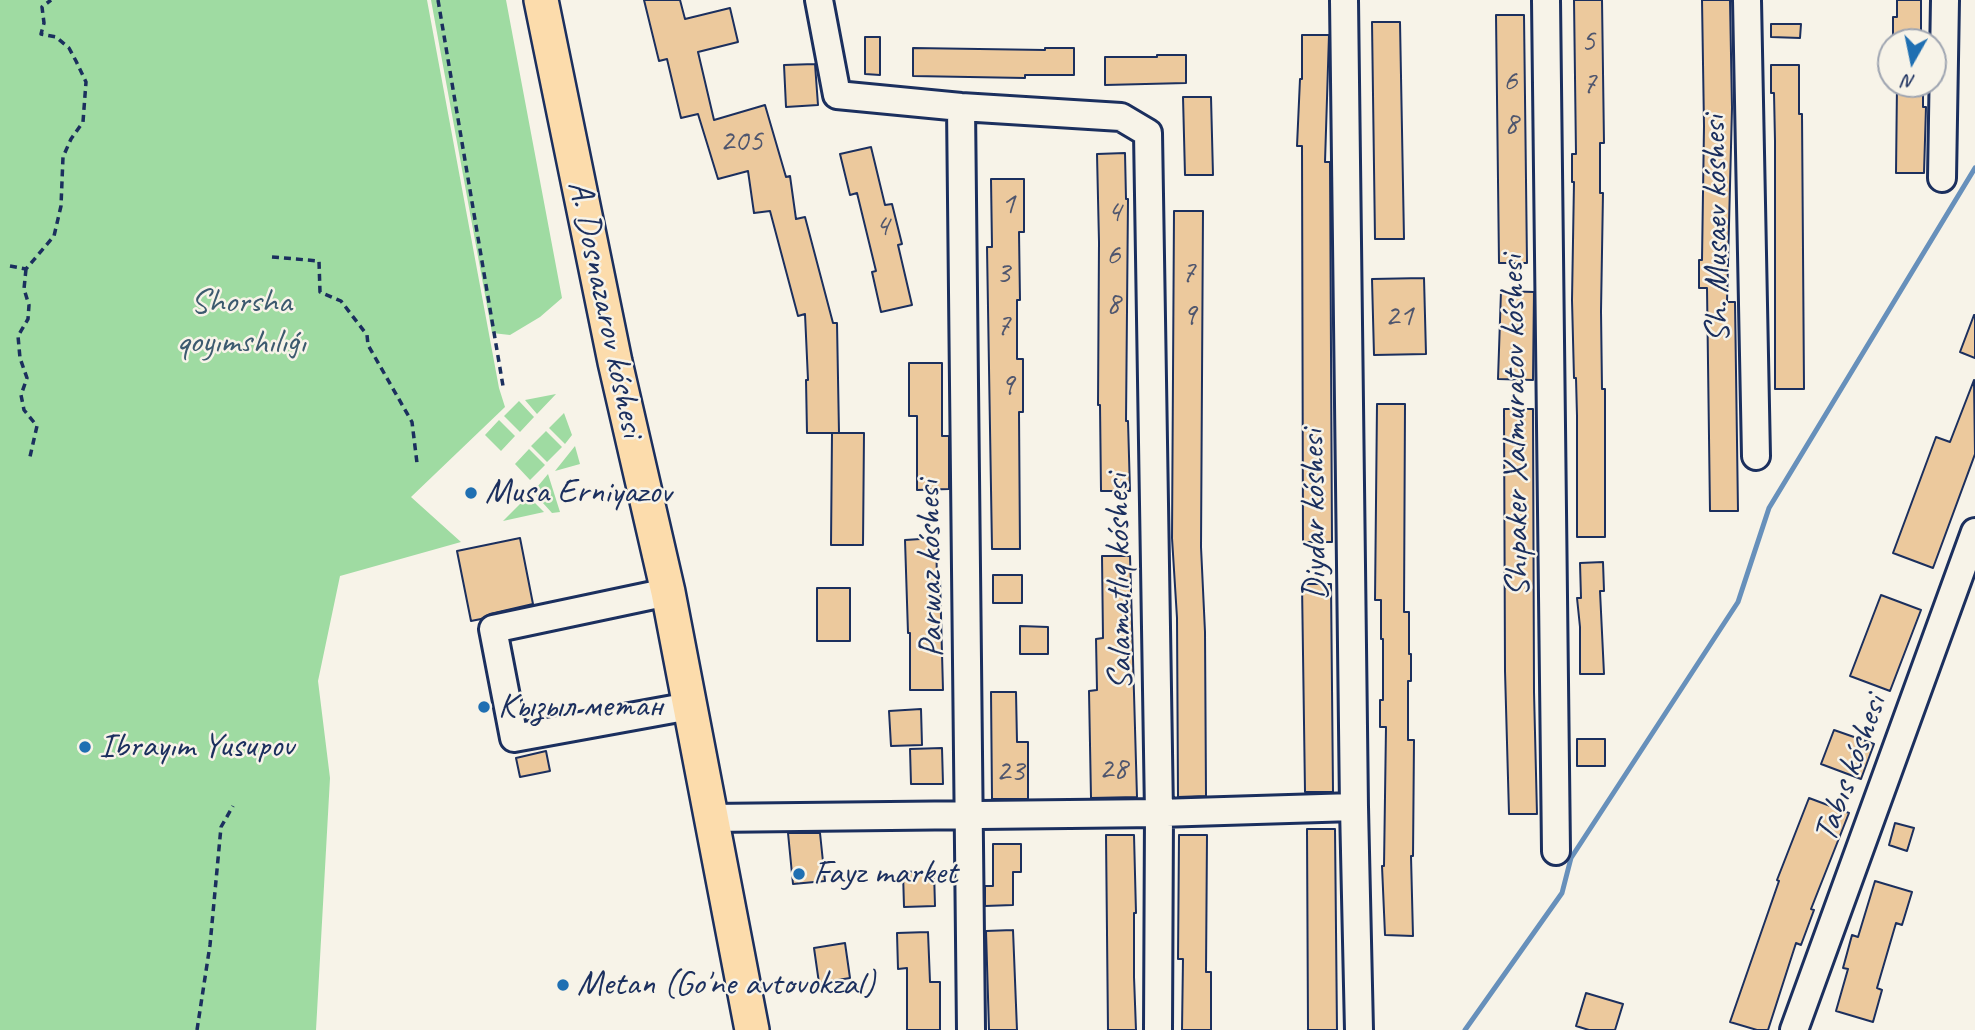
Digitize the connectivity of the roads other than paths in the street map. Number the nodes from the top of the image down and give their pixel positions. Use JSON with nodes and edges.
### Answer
{"nodes":[{"id":1,"x":541,"y":0,"type":"edge"},
{"id":2,"x":819,"y":0,"type":"edge"},
{"id":3,"x":1344,"y":0,"type":"edge"},
{"id":4,"x":1546,"y":0,"type":"edge"},
{"id":5,"x":1747,"y":0,"type":"edge"},
{"id":6,"x":1945,"y":0,"type":"edge"},
{"id":7,"x":961,"y":107,"type":"junction"},
{"id":8,"x":1942,"y":178,"type":"dead end"},
{"id":9,"x":1756,"y":456,"type":"dead end"},
{"id":10,"x":1975,"y":532,"type":"edge"},
{"id":11,"x":668,"y":592,"type":"junction"},
{"id":12,"x":690,"y":706,"type":"junction"},
{"id":13,"x":1354,"y":807,"type":"junction"},
{"id":14,"x":1159,"y":813,"type":"junction"},
{"id":15,"x":969,"y":815,"type":"junction"},
{"id":16,"x":709,"y":818,"type":"junction"},
{"id":17,"x":1556,"y":851,"type":"dead end"},
{"id":18,"x":752,"y":1030,"type":"edge"},
{"id":19,"x":971,"y":1030,"type":"edge"},
{"id":20,"x":1158,"y":1030,"type":"edge"},
{"id":21,"x":1359,"y":1030,"type":"edge"},
{"id":22,"x":1794,"y":1030,"type":"edge"}],
"edges":[{"from":1,"to":11,"type":"main road","name":"A. Dosnazarov kóshesi"},
{"from":2,"to":7,"type":"street"},
{"from":3,"to":13,"type":"street","name":"Diydar kóshesi"},
{"from":4,"to":17,"type":"street","name":"Shıpaker Xalmuratov kóshesi"},
{"from":5,"to":9,"type":"street","name":"Sh. Musaev kóshesi"},
{"from":6,"to":8,"type":"street"},
{"from":7,"to":14,"type":"street","name":"Salamatlıq kóshesi"},
{"from":7,"to":15,"type":"street","name":"Parwaz kóshesi"},
{"from":10,"to":22,"type":"street","name":"Tabıs kóshesi"},
{"from":11,"to":12,"type":"main road","name":"A. Dosnazarov kóshesi"},
{"from":11,"to":12,"type":"street"},
{"from":12,"to":16,"type":"main road","name":"A. Dosnazarov kóshesi"},
{"from":13,"to":14,"type":"street"},
{"from":13,"to":21,"type":"street","name":"Diydar kóshesi"},
{"from":14,"to":15,"type":"street"},
{"from":14,"to":20,"type":"street","name":"Salamatlıq kóshesi"},
{"from":15,"to":16,"type":"street"},
{"from":15,"to":19,"type":"street","name":"Parwaz kóshesi"},
{"from":16,"to":18,"type":"main road","name":"A. Dosnazarov kóshesi"}]}
